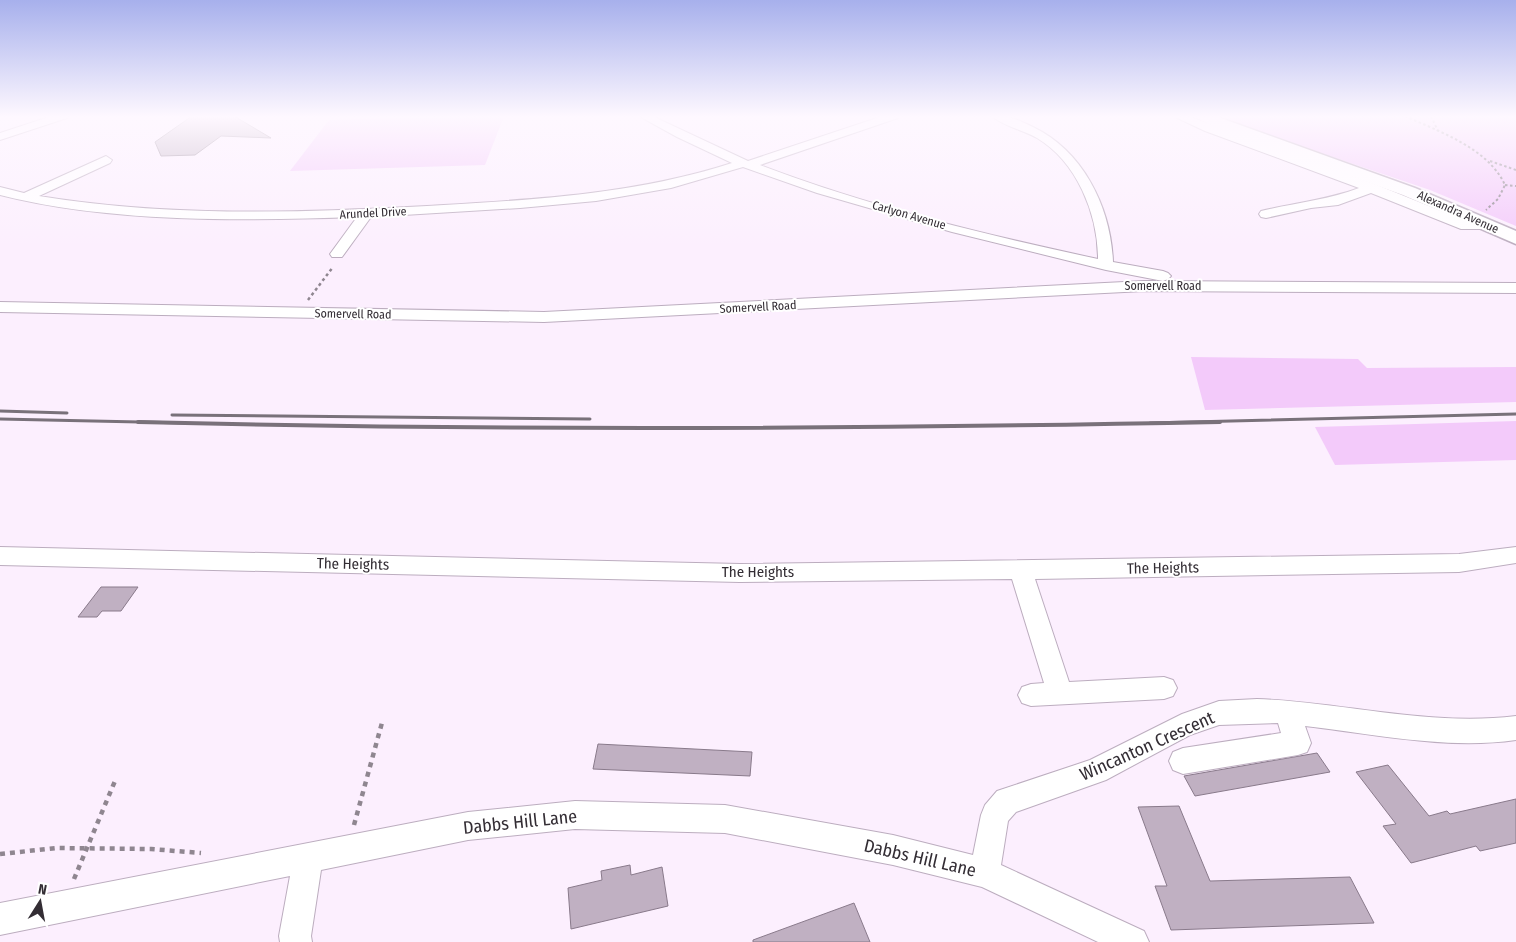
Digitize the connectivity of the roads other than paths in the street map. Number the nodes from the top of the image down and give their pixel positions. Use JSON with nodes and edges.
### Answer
{"nodes":[{"id":1,"x":106,"y":160,"type":"dead end"},
{"id":2,"x":736,"y":160,"type":"edge"},
{"id":3,"x":758,"y":160,"type":"edge"},
{"id":4,"x":1070,"y":160,"type":"edge"},
{"id":5,"x":1294,"y":160,"type":"edge"},
{"id":6,"x":1322,"y":160,"type":"edge"},
{"id":7,"x":745,"y":164,"type":"junction"},
{"id":8,"x":1372,"y":188,"type":"junction"},
{"id":9,"x":0,"y":191,"type":"edge"},
{"id":10,"x":25,"y":197,"type":"junction"},
{"id":11,"x":366,"y":214,"type":"junction"},
{"id":12,"x":1266,"y":214,"type":"dead end"},
{"id":13,"x":1484,"y":222,"type":"junction"},
{"id":14,"x":1516,"y":238,"type":"edge"},
{"id":15,"x":337,"y":254,"type":"road end"},
{"id":16,"x":1086,"y":262,"type":"junction"},
{"id":17,"x":1106,"y":266,"type":"junction"},
{"id":18,"x":1182,"y":286,"type":"junction"},
{"id":19,"x":1088,"y":288,"type":"junction"},
{"id":20,"x":1512,"y":292,"type":"edge"},
{"id":21,"x":0,"y":306,"type":"edge"},
{"id":22,"x":1516,"y":555,"type":"edge"},
{"id":23,"x":0,"y":556,"type":"edge"},
{"id":24,"x":1021,"y":570,"type":"junction"},
{"id":25,"x":1164,"y":688,"type":"dead end"},
{"id":26,"x":1060,"y":694,"type":"junction"},
{"id":27,"x":1031,"y":695,"type":"dead end"},
{"id":28,"x":1287,"y":712,"type":"junction"},
{"id":29,"x":1516,"y":728,"type":"edge"},
{"id":30,"x":1183,"y":761,"type":"dead end"},
{"id":31,"x":308,"y":858,"type":"junction"},
{"id":32,"x":985,"y":873,"type":"junction"},
{"id":33,"x":0,"y":919,"type":"edge"},
{"id":34,"x":1101,"y":934,"type":"edge"},
{"id":35,"x":296,"y":942,"type":"edge"},
{"id":36,"x":1133,"y":942,"type":"edge"}],
"edges":[{"from":1,"to":10,"type":"street"},
{"from":2,"to":7,"type":"street","name":"Carlyon Avenue"},
{"from":3,"to":7,"type":"street","name":"Arundel Drive"},
{"from":4,"to":17,"type":"street"},
{"from":5,"to":8,"type":"street"},
{"from":6,"to":13,"type":"main road","name":"Alexandra Avenue"},
{"from":7,"to":11,"type":"street","name":"Arundel Drive"},
{"from":7,"to":16,"type":"street","name":"Carlyon Avenue"},
{"from":8,"to":12,"type":"street"},
{"from":8,"to":13,"type":"street"},
{"from":9,"to":10,"type":"street","name":"Arundel Drive"},
{"from":10,"to":11,"type":"street","name":"Arundel Drive"},
{"from":11,"to":15,"type":"street"},
{"from":13,"to":14,"type":"main road","name":"Alexandra Avenue"},
{"from":16,"to":17,"type":"street","name":"Carlyon Avenue"},
{"from":16,"to":19,"type":"street"},
{"from":17,"to":18,"type":"street","name":"Carlyon Avenue"},
{"from":18,"to":19,"type":"street","name":"Somervell Road"},
{"from":18,"to":20,"type":"street","name":"Somervell Road"},
{"from":19,"to":21,"type":"street","name":"Somervell Road"},
{"from":22,"to":24,"type":"street","name":"The Heights"},
{"from":23,"to":24,"type":"street","name":"The Heights"},
{"from":24,"to":26,"type":"street"},
{"from":25,"to":26,"type":"street"},
{"from":26,"to":27,"type":"street"},
{"from":28,"to":29,"type":"street","name":"Wincanton Crescent"},
{"from":28,"to":30,"type":"street"},
{"from":28,"to":32,"type":"street","name":"Wincanton Crescent"},
{"from":31,"to":32,"type":"street","name":"Dabbs Hill Lane"},
{"from":31,"to":33,"type":"street","name":"Dabbs Hill Lane"},
{"from":31,"to":35,"type":"street"},
{"from":32,"to":34,"type":"street","name":"Dabbs Hill Lane"},
{"from":34,"to":36,"type":"street","name":"Dabbs Hill Lane"}]}
